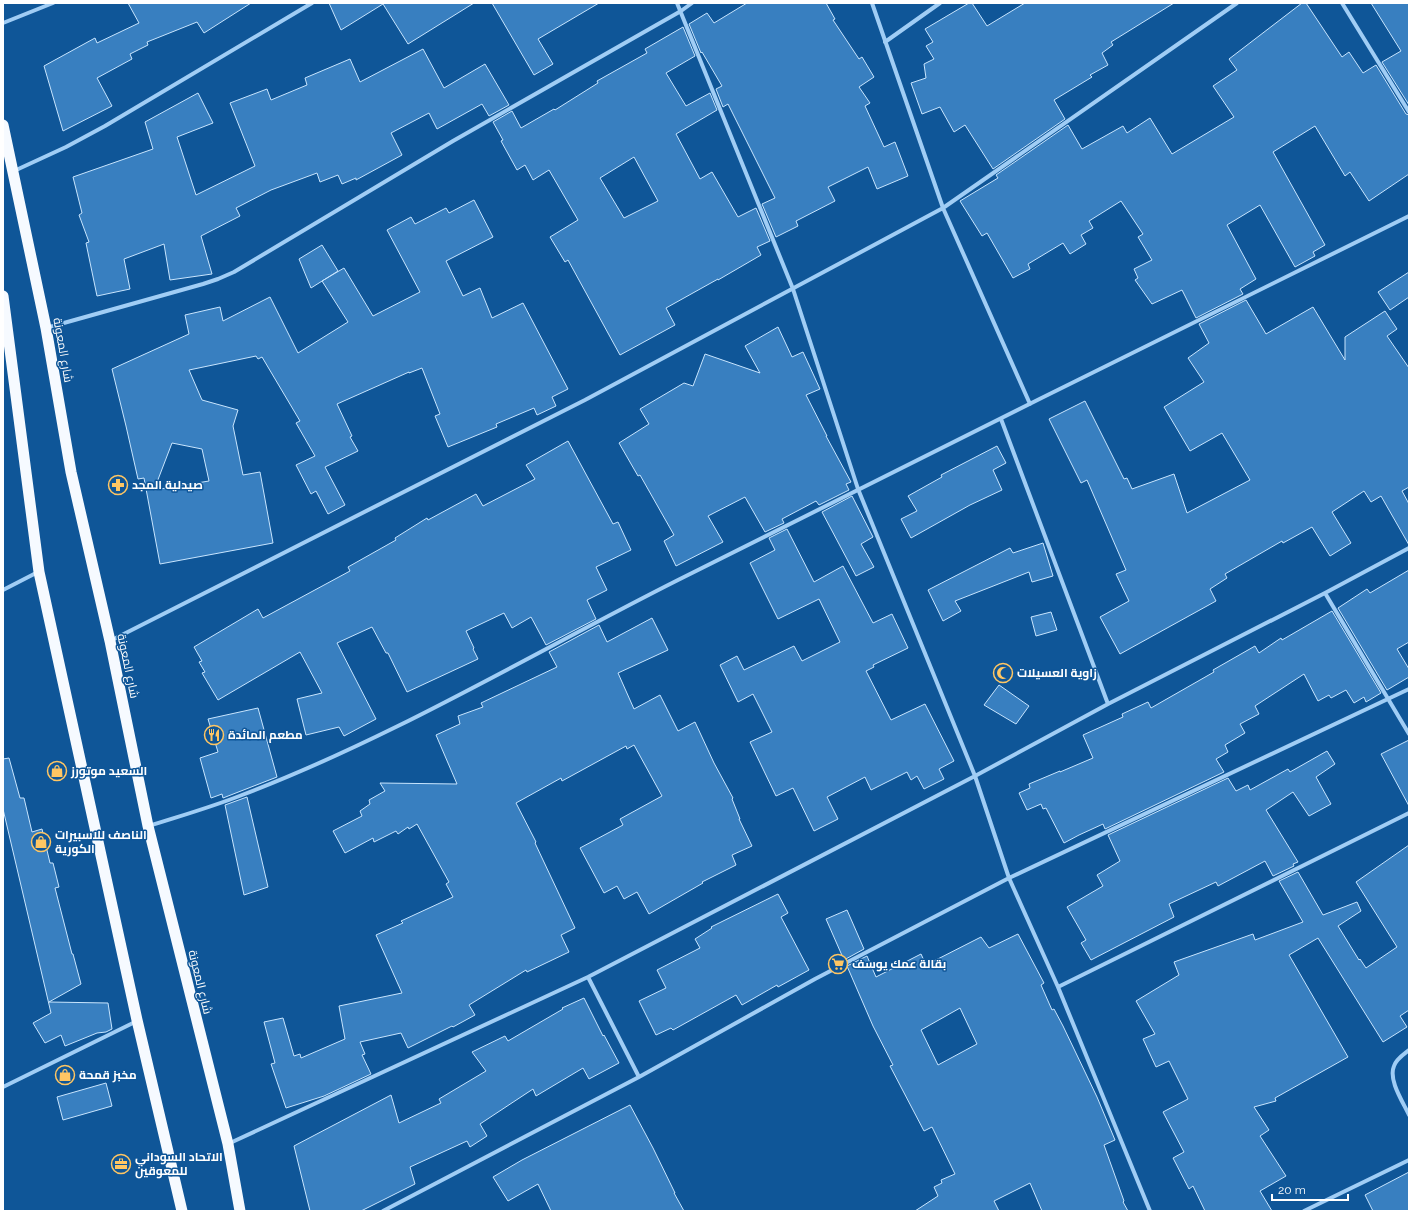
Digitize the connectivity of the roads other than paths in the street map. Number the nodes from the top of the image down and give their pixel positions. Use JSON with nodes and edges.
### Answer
{"nodes":[{"id":1,"x":52,"y":3,"type":"edge"},
{"id":2,"x":312,"y":3,"type":"edge"},
{"id":3,"x":678,"y":3,"type":"edge"},
{"id":4,"x":692,"y":3,"type":"edge"},
{"id":5,"x":872,"y":3,"type":"edge"},
{"id":6,"x":940,"y":3,"type":"edge"},
{"id":7,"x":1237,"y":3,"type":"edge"},
{"id":8,"x":1342,"y":3,"type":"edge"},
{"id":9,"x":680,"y":11,"type":"junction"},
{"id":10,"x":3,"y":23,"type":"edge"},
{"id":11,"x":885,"y":42,"type":"junction"},
{"id":12,"x":1409,"y":112,"type":"edge"},
{"id":13,"x":3,"y":125,"type":"edge"},
{"id":14,"x":14,"y":171,"type":"junction"},
{"id":15,"x":943,"y":208,"type":"junction"},
{"id":16,"x":1409,"y":216,"type":"edge"},
{"id":17,"x":793,"y":288,"type":"junction"},
{"id":18,"x":3,"y":296,"type":"edge"},
{"id":19,"x":46,"y":328,"type":"junction"},
{"id":20,"x":1030,"y":404,"type":"junction"},
{"id":21,"x":1001,"y":419,"type":"junction"},
{"id":22,"x":858,"y":489,"type":"junction"},
{"id":23,"x":1409,"y":548,"type":"edge"},
{"id":24,"x":39,"y":572,"type":"junction"},
{"id":25,"x":3,"y":590,"type":"edge"},
{"id":26,"x":1325,"y":594,"type":"junction"},
{"id":27,"x":110,"y":641,"type":"junction"},
{"id":28,"x":1409,"y":689,"type":"edge"},
{"id":29,"x":1388,"y":699,"type":"junction"},
{"id":30,"x":1108,"y":704,"type":"junction"},
{"id":31,"x":1409,"y":734,"type":"edge"},
{"id":32,"x":975,"y":776,"type":"junction"},
{"id":33,"x":1409,"y":813,"type":"edge"},
{"id":34,"x":148,"y":826,"type":"junction"},
{"id":35,"x":1009,"y":878,"type":"junction"},
{"id":36,"x":588,"y":977,"type":"junction"},
{"id":37,"x":1058,"y":987,"type":"junction"},
{"id":38,"x":137,"y":1020,"type":"junction"},
{"id":39,"x":1409,"y":1050,"type":"edge"},
{"id":40,"x":639,"y":1077,"type":"junction"},
{"id":41,"x":3,"y":1087,"type":"edge"},
{"id":42,"x":1409,"y":1115,"type":"edge"},
{"id":43,"x":228,"y":1144,"type":"junction"},
{"id":44,"x":1409,"y":1160,"type":"edge"},
{"id":45,"x":182,"y":1211,"type":"edge"},
{"id":46,"x":240,"y":1211,"type":"edge"},
{"id":47,"x":383,"y":1211,"type":"edge"},
{"id":48,"x":1150,"y":1211,"type":"edge"},
{"id":49,"x":1304,"y":1211,"type":"edge"}],
"edges":[{"from":1,"to":10,"type":"street"},
{"from":2,"to":14,"type":"street"},
{"from":3,"to":9,"type":"street"},
{"from":4,"to":9,"type":"street"},
{"from":5,"to":11,"type":"street"},
{"from":6,"to":11,"type":"street"},
{"from":7,"to":15,"type":"street"},
{"from":8,"to":12,"type":"street"},
{"from":9,"to":17,"type":"street"},
{"from":9,"to":19,"type":"street"},
{"from":11,"to":15,"type":"street"},
{"from":13,"to":14,"type":"highway","name":"شارع المعونة"},
{"from":14,"to":19,"type":"highway","name":"شارع المعونة"},
{"from":15,"to":17,"type":"street"},
{"from":15,"to":20,"type":"street"},
{"from":16,"to":20,"type":"street"},
{"from":17,"to":22,"type":"street"},
{"from":17,"to":27,"type":"street"},
{"from":18,"to":24,"type":"highway"},
{"from":19,"to":27,"type":"highway","name":"شارع المعونة"},
{"from":20,"to":21,"type":"street"},
{"from":21,"to":22,"type":"street"},
{"from":21,"to":30,"type":"street"},
{"from":22,"to":32,"type":"street"},
{"from":22,"to":34,"type":"street"},
{"from":23,"to":26,"type":"street"},
{"from":24,"to":25,"type":"street"},
{"from":24,"to":38,"type":"highway"},
{"from":26,"to":29,"type":"street"},
{"from":26,"to":30,"type":"street"},
{"from":27,"to":34,"type":"highway","name":"شارع المعونة"},
{"from":28,"to":29,"type":"street"},
{"from":29,"to":31,"type":"street"},
{"from":29,"to":35,"type":"street"},
{"from":30,"to":32,"type":"street"},
{"from":32,"to":35,"type":"street"},
{"from":32,"to":36,"type":"street"},
{"from":33,"to":37,"type":"street"},
{"from":34,"to":43,"type":"highway","name":"شارع المعونة"},
{"from":35,"to":37,"type":"street"},
{"from":35,"to":40,"type":"street"},
{"from":36,"to":40,"type":"street"},
{"from":36,"to":43,"type":"street"},
{"from":37,"to":48,"type":"street"},
{"from":38,"to":41,"type":"street"},
{"from":38,"to":45,"type":"highway"},
{"from":39,"to":42,"type":"street"},
{"from":40,"to":47,"type":"street"},
{"from":43,"to":46,"type":"highway","name":"شارع المعونة"},
{"from":44,"to":49,"type":"street"}]}
